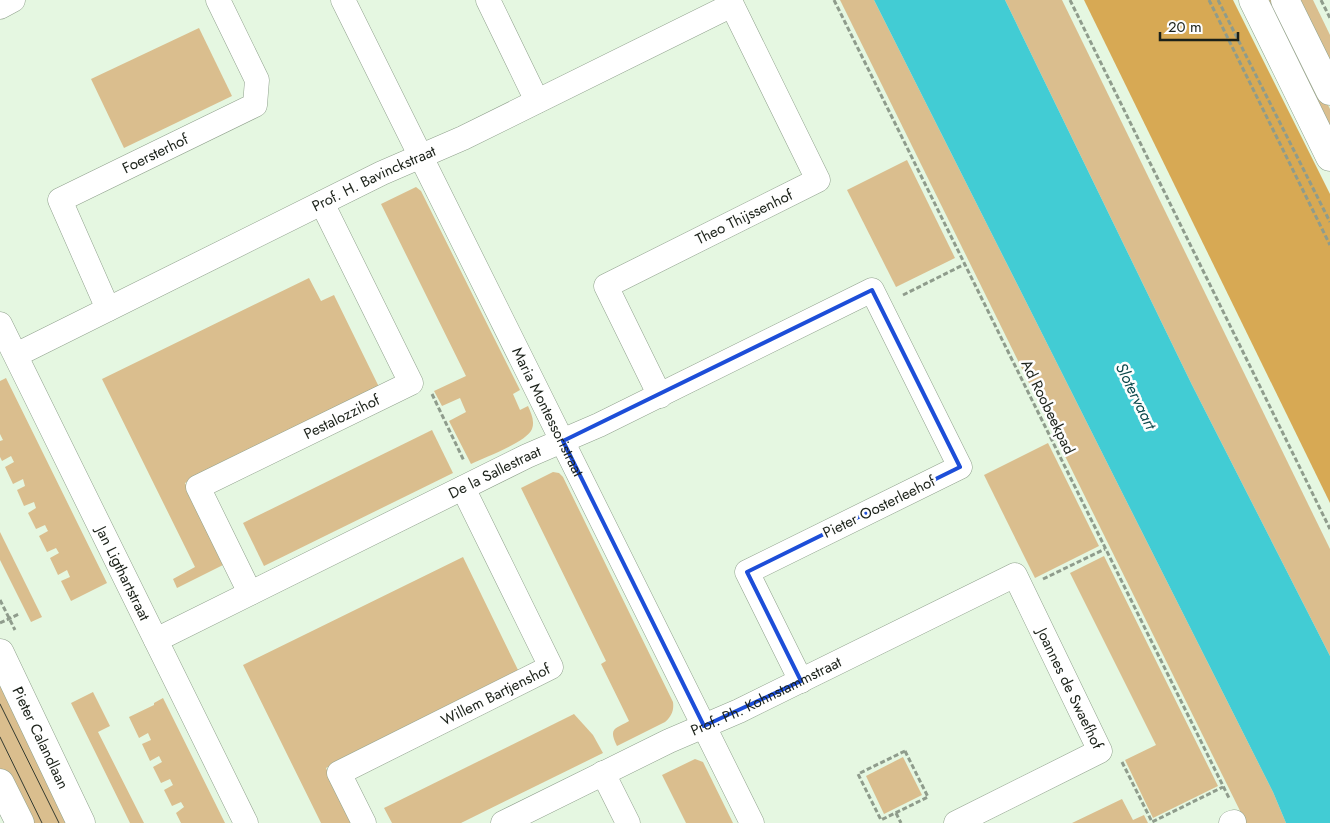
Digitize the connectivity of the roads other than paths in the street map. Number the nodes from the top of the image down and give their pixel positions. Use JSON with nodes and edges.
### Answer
{"nodes":[{"id":1,"x":13,"y":0,"type":"edge"},
{"id":2,"x":218,"y":0,"type":"edge"},
{"id":3,"x":343,"y":0,"type":"edge"},
{"id":4,"x":488,"y":0,"type":"edge"},
{"id":5,"x":1253,"y":0,"type":"edge"},
{"id":6,"x":1285,"y":0,"type":"edge"},
{"id":7,"x":732,"y":5,"type":"joint"},
{"id":8,"x":0,"y":7,"type":"edge"},
{"id":9,"x":1330,"y":92,"type":"edge"},
{"id":10,"x":537,"y":102,"type":"junction"},
{"id":11,"x":421,"y":156,"type":"junction"},
{"id":12,"x":1330,"y":157,"type":"edge"},
{"id":13,"x":322,"y":203,"type":"junction"},
{"id":14,"x":880,"y":306,"type":"joint"},
{"id":15,"x":108,"y":309,"type":"junction"},
{"id":16,"x":0,"y":324,"type":"edge"},
{"id":17,"x":16,"y":355,"type":"junction"},
{"id":18,"x":660,"y":396,"type":"junction"},
{"id":19,"x":563,"y":441,"type":"junction"},
{"id":20,"x":469,"y":485,"type":"junction"},
{"id":21,"x":1022,"y":590,"type":"joint"},
{"id":22,"x":250,"y":593,"type":"junction"},
{"id":23,"x":156,"y":640,"type":"junction"},
{"id":24,"x":0,"y":653,"type":"edge"},
{"id":25,"x":801,"y":681,"type":"junction"},
{"id":26,"x":704,"y":726,"type":"junction"},
{"id":27,"x":603,"y":773,"type":"junction"},
{"id":28,"x":0,"y":783,"type":"edge"},
{"id":29,"x":20,"y":823,"type":"edge"},
{"id":30,"x":81,"y":823,"type":"edge"},
{"id":31,"x":246,"y":823,"type":"edge"},
{"id":32,"x":364,"y":823,"type":"edge"},
{"id":33,"x":503,"y":823,"type":"edge"},
{"id":34,"x":628,"y":823,"type":"edge"},
{"id":35,"x":752,"y":823,"type":"edge"},
{"id":36,"x":956,"y":823,"type":"edge"}],
"edges":[{"from":1,"to":8,"type":"street"},
{"from":2,"to":15,"type":"street","name":"Foersterhof"},
{"from":3,"to":11,"type":"street","name":"Maria Montessoristraat"},
{"from":4,"to":10,"type":"street"},
{"from":5,"to":12,"type":"main road"},
{"from":6,"to":9,"type":"main road"},
{"from":7,"to":10,"type":"street","name":"Prof. H. Bavinckstraat"},
{"from":7,"to":18,"type":"street","name":"Theo Thijssenhof"},
{"from":10,"to":11,"type":"street","name":"Prof. H. Bavinckstraat"},
{"from":11,"to":13,"type":"street","name":"Prof. H. Bavinckstraat"},
{"from":11,"to":19,"type":"street","name":"Maria Montessoristraat"},
{"from":13,"to":15,"type":"street","name":"Prof. H. Bavinckstraat"},
{"from":13,"to":22,"type":"street","name":"Pestalozzihof"},
{"from":14,"to":18,"type":"street","name":"De la Sallestraat"},
{"from":14,"to":25,"type":"street","name":"Pieter Oosterleehof"},
{"from":15,"to":17,"type":"street","name":"Prof. H. Bavinckstraat"},
{"from":16,"to":17,"type":"street","name":"Jan Ligthartstraat"},
{"from":17,"to":23,"type":"street","name":"Jan Ligthartstraat"},
{"from":18,"to":19,"type":"street","name":"De la Sallestraat"},
{"from":19,"to":20,"type":"street","name":"De la Sallestraat"},
{"from":19,"to":26,"type":"street","name":"Maria Montessoristraat"},
{"from":20,"to":22,"type":"street","name":"De la Sallestraat"},
{"from":20,"to":32,"type":"street","name":"Willem Bartjenshof"},
{"from":21,"to":25,"type":"street","name":"Prof. Ph. Kohnstammstraat"},
{"from":21,"to":36,"type":"street","name":"Joannes de Swaefhof"},
{"from":22,"to":23,"type":"street","name":"De la Sallestraat"},
{"from":23,"to":31,"type":"street","name":"Jan Ligthartstraat"},
{"from":24,"to":30,"type":"main road","name":"Pieter Calandlaan"},
{"from":25,"to":26,"type":"street","name":"Prof. Ph. Kohnstammstraat"},
{"from":26,"to":27,"type":"street","name":"Prof. Ph. Kohnstammstraat"},
{"from":26,"to":35,"type":"street","name":"Maria Montessoristraat"},
{"from":27,"to":33,"type":"street","name":"Prof. Ph. Kohnstammstraat"},
{"from":27,"to":34,"type":"street"},
{"from":28,"to":29,"type":"main road"}]}
